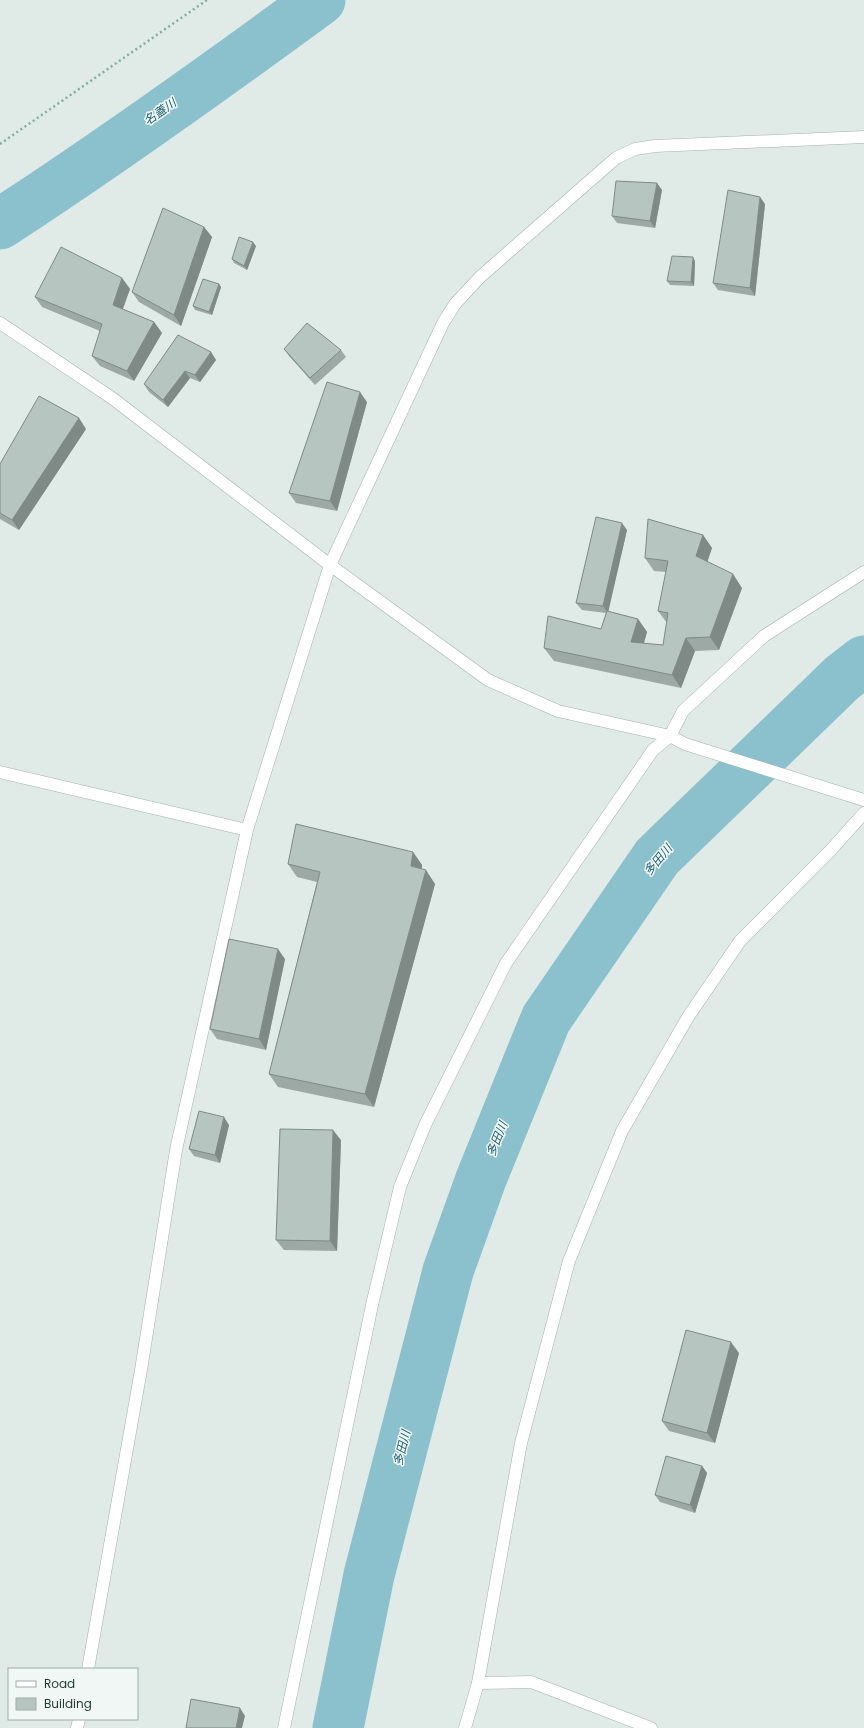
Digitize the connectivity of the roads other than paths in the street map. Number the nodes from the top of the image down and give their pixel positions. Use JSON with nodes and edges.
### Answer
{"nodes":[{"id":1,"x":864,"y":137,"type":"edge"},
{"id":2,"x":0,"y":323,"type":"edge"},
{"id":3,"x":330,"y":565,"type":"junction"},
{"id":4,"x":864,"y":572,"type":"edge"},
{"id":5,"x":670,"y":736,"type":"junction"},
{"id":6,"x":0,"y":772,"type":"edge"},
{"id":7,"x":860,"y":799,"type":"edge"},
{"id":8,"x":864,"y":814,"type":"edge"},
{"id":9,"x":247,"y":830,"type":"junction"},
{"id":10,"x":88,"y":1668,"type":"edge"},
{"id":11,"x":478,"y":1683,"type":"junction"},
{"id":12,"x":284,"y":1728,"type":"edge"},
{"id":13,"x":465,"y":1728,"type":"edge"},
{"id":14,"x":651,"y":1728,"type":"edge"}],
"edges":[{"from":1,"to":3,"type":"street"},
{"from":2,"to":3,"type":"street"},
{"from":3,"to":5,"type":"street"},
{"from":3,"to":9,"type":"street"},
{"from":4,"to":5,"type":"street"},
{"from":5,"to":7,"type":"street"},
{"from":5,"to":12,"type":"street"},
{"from":6,"to":9,"type":"street"},
{"from":8,"to":11,"type":"street"},
{"from":9,"to":10,"type":"street"},
{"from":11,"to":13,"type":"street"},
{"from":11,"to":14,"type":"street"}]}
